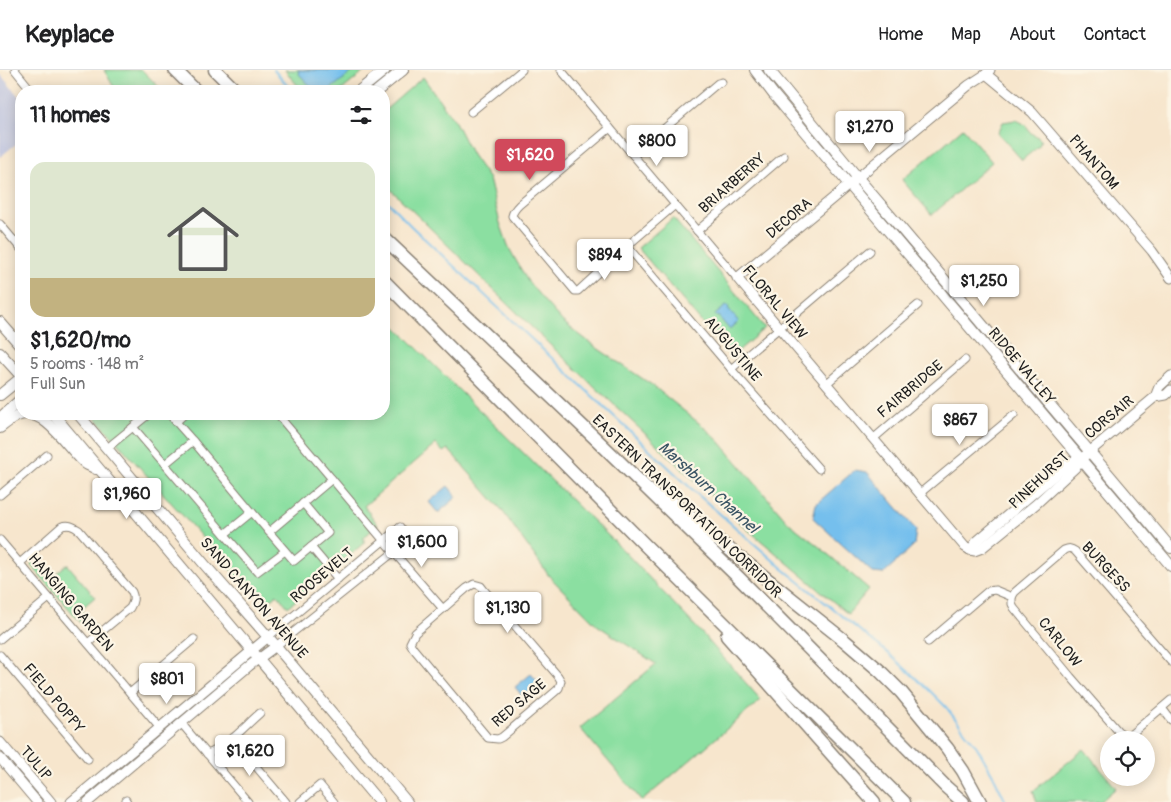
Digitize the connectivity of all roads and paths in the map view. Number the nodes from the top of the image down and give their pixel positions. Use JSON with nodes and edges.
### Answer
{"nodes":[{"id":1,"x":15,"y":70,"type":"edge"},
{"id":2,"x":175,"y":70,"type":"edge"},
{"id":3,"x":215,"y":70,"type":"edge"},
{"id":4,"x":385,"y":70,"type":"edge"},
{"id":5,"x":403,"y":70,"type":"edge"},
{"id":6,"x":522,"y":70,"type":"edge"},
{"id":7,"x":561,"y":70,"type":"edge"},
{"id":8,"x":755,"y":70,"type":"edge"},
{"id":9,"x":769,"y":70,"type":"edge"},
{"id":10,"x":988,"y":72,"type":"edge"},
{"id":11,"x":722,"y":82,"type":"dead end"},
{"id":12,"x":27,"y":85,"type":"edge"},
{"id":13,"x":190,"y":85,"type":"edge"},
{"id":14,"x":230,"y":85,"type":"edge"},
{"id":15,"x":366,"y":85,"type":"edge"},
{"id":16,"x":384,"y":85,"type":"edge"},
{"id":17,"x":783,"y":88,"type":"junction"},
{"id":18,"x":774,"y":95,"type":"junction"},
{"id":19,"x":471,"y":112,"type":"dead end"},
{"id":20,"x":610,"y":128,"type":"junction"},
{"id":21,"x":633,"y":155,"type":"junction"},
{"id":22,"x":784,"y":156,"type":"dead end"},
{"id":23,"x":854,"y":182,"type":"junction"},
{"id":24,"x":676,"y":205,"type":"junction"},
{"id":25,"x":0,"y":224,"type":"edge"},
{"id":26,"x":697,"y":231,"type":"junction"},
{"id":27,"x":15,"y":243,"type":"edge"},
{"id":28,"x":390,"y":244,"type":"edge"},
{"id":29,"x":627,"y":246,"type":"junction"},
{"id":30,"x":870,"y":251,"type":"dead end"},
{"id":31,"x":737,"y":278,"type":"junction"},
{"id":32,"x":1171,"y":278,"type":"edge"},
{"id":33,"x":390,"y":287,"type":"edge"},
{"id":34,"x":918,"y":305,"type":"dead end"},
{"id":35,"x":0,"y":322,"type":"edge"},
{"id":36,"x":779,"y":328,"type":"junction"},
{"id":37,"x":15,"y":339,"type":"edge"},
{"id":38,"x":0,"y":352,"type":"edge"},
{"id":39,"x":965,"y":360,"type":"dead end"},
{"id":40,"x":731,"y":369,"type":"junction"},
{"id":41,"x":15,"y":370,"type":"edge"},
{"id":42,"x":1171,"y":376,"type":"edge"},
{"id":43,"x":15,"y":382,"type":"edge"},
{"id":44,"x":826,"y":384,"type":"junction"},
{"id":45,"x":1171,"y":390,"type":"edge"},
{"id":46,"x":0,"y":395,"type":"edge"},
{"id":47,"x":1155,"y":396,"type":"junction"},
{"id":48,"x":15,"y":404,"type":"edge"},
{"id":49,"x":1014,"y":415,"type":"dead end"},
{"id":50,"x":0,"y":418,"type":"edge"},
{"id":51,"x":15,"y":418,"type":"edge"},
{"id":52,"x":42,"y":420,"type":"edge"},
{"id":53,"x":58,"y":420,"type":"edge"},
{"id":54,"x":83,"y":420,"type":"edge"},
{"id":55,"x":92,"y":420,"type":"edge"},
{"id":56,"x":142,"y":420,"type":"edge"},
{"id":57,"x":178,"y":420,"type":"edge"},
{"id":58,"x":282,"y":420,"type":"edge"},
{"id":59,"x":176,"y":422,"type":"joint"},
{"id":60,"x":134,"y":427,"type":"junction"},
{"id":61,"x":0,"y":428,"type":"edge"},
{"id":62,"x":873,"y":439,"type":"junction"},
{"id":63,"x":597,"y":440,"type":"junction"},
{"id":64,"x":193,"y":442,"type":"junction"},
{"id":65,"x":112,"y":444,"type":"junction"},
{"id":66,"x":1090,"y":452,"type":"junction"},
{"id":67,"x":47,"y":455,"type":"dead end"},
{"id":68,"x":1081,"y":459,"type":"junction"},
{"id":69,"x":165,"y":464,"type":"junction"},
{"id":70,"x":819,"y":469,"type":"dead end"},
{"id":71,"x":102,"y":472,"type":"junction"},
{"id":72,"x":332,"y":479,"type":"junction"},
{"id":73,"x":919,"y":494,"type":"junction"},
{"id":74,"x":0,"y":495,"type":"edge"},
{"id":75,"x":147,"y":495,"type":"junction"},
{"id":76,"x":303,"y":503,"type":"junction"},
{"id":77,"x":252,"y":512,"type":"junction"},
{"id":78,"x":268,"y":532,"type":"junction"},
{"id":79,"x":225,"y":534,"type":"junction"},
{"id":80,"x":0,"y":540,"type":"edge"},
{"id":81,"x":384,"y":541,"type":"junction"},
{"id":82,"x":311,"y":547,"type":"junction"},
{"id":83,"x":1171,"y":548,"type":"edge"},
{"id":84,"x":970,"y":550,"type":"joint"},
{"id":85,"x":285,"y":551,"type":"junction"},
{"id":86,"x":394,"y":552,"type":"junction"},
{"id":87,"x":20,"y":563,"type":"junction"},
{"id":88,"x":1171,"y":566,"type":"edge"},
{"id":89,"x":338,"y":579,"type":"junction"},
{"id":90,"x":1012,"y":596,"type":"junction"},
{"id":91,"x":49,"y":598,"type":"junction"},
{"id":92,"x":704,"y":603,"type":"junction"},
{"id":93,"x":443,"y":609,"type":"junction"},
{"id":94,"x":268,"y":637,"type":"junction"},
{"id":95,"x":0,"y":639,"type":"edge"},
{"id":96,"x":194,"y":639,"type":"dead end"},
{"id":97,"x":928,"y":642,"type":"dead end"},
{"id":98,"x":88,"y":643,"type":"junction"},
{"id":99,"x":276,"y":646,"type":"junction"},
{"id":100,"x":252,"y":650,"type":"junction"},
{"id":101,"x":0,"y":655,"type":"edge"},
{"id":102,"x":259,"y":658,"type":"junction"},
{"id":103,"x":1171,"y":662,"type":"edge"},
{"id":104,"x":130,"y":693,"type":"junction"},
{"id":105,"x":1171,"y":700,"type":"edge"},
{"id":106,"x":1162,"y":708,"type":"junction"},
{"id":107,"x":260,"y":713,"type":"dead end"},
{"id":108,"x":1171,"y":720,"type":"edge"},
{"id":109,"x":182,"y":723,"type":"junction"},
{"id":110,"x":159,"y":728,"type":"junction"},
{"id":111,"x":232,"y":738,"type":"junction"},
{"id":112,"x":0,"y":742,"type":"edge"},
{"id":113,"x":207,"y":754,"type":"junction"},
{"id":114,"x":0,"y":758,"type":"edge"},
{"id":115,"x":88,"y":759,"type":"dead end"},
{"id":116,"x":37,"y":802,"type":"edge"},
{"id":117,"x":51,"y":802,"type":"edge"},
{"id":118,"x":71,"y":802,"type":"edge"},
{"id":119,"x":88,"y":802,"type":"edge"},
{"id":120,"x":248,"y":802,"type":"edge"},
{"id":121,"x":286,"y":802,"type":"edge"},
{"id":122,"x":300,"y":802,"type":"edge"},
{"id":123,"x":334,"y":802,"type":"edge"},
{"id":124,"x":379,"y":802,"type":"edge"},
{"id":125,"x":407,"y":802,"type":"edge"},
{"id":126,"x":874,"y":802,"type":"edge"},
{"id":127,"x":904,"y":802,"type":"edge"},
{"id":128,"x":963,"y":802,"type":"edge"},
{"id":129,"x":980,"y":802,"type":"edge"}],
"edges":[{"from":1,"to":12,"type":"street"},
{"from":2,"to":13,"type":"highway"},
{"from":3,"to":14,"type":"highway"},
{"from":4,"to":15,"type":"main road"},
{"from":5,"to":16,"type":"main road"},
{"from":6,"to":19,"type":"street"},
{"from":7,"to":20,"type":"street","name":"FLORAL VIEW"},
{"from":8,"to":18,"type":"main road","name":"RIDGE VALLEY"},
{"from":9,"to":17,"type":"main road","name":"RIDGE VALLEY"},
{"from":10,"to":23,"type":"street","name":"DECORA"},
{"from":10,"to":32,"type":"street","name":"PHANTOM"},
{"from":11,"to":21,"type":"street"},
{"from":17,"to":18,"type":"street"},
{"from":17,"to":23,"type":"main road","name":"RIDGE VALLEY"},
{"from":18,"to":23,"type":"main road","name":"RIDGE VALLEY"},
{"from":20,"to":21,"type":"street","name":"FLORAL VIEW"},
{"from":20,"to":29,"type":"street"},
{"from":21,"to":24,"type":"street","name":"FLORAL VIEW"},
{"from":22,"to":26,"type":"street","name":"BRIARBERRY"},
{"from":23,"to":31,"type":"street","name":"DECORA"},
{"from":23,"to":66,"type":"main road","name":"RIDGE VALLEY"},
{"from":23,"to":68,"type":"main road","name":"RIDGE VALLEY"},
{"from":24,"to":26,"type":"street","name":"FLORAL VIEW"},
{"from":24,"to":29,"type":"street"},
{"from":25,"to":27,"type":"street"},
{"from":26,"to":31,"type":"street","name":"FLORAL VIEW"},
{"from":28,"to":63,"type":"highway","name":"EASTERN TRANSPORTATION CORRIDOR"},
{"from":29,"to":40,"type":"street","name":"AUGUSTINE"},
{"from":30,"to":36,"type":"street"},
{"from":31,"to":36,"type":"street","name":"FLORAL VIEW"},
{"from":33,"to":92,"type":"highway"},
{"from":34,"to":44,"type":"street"},
{"from":35,"to":37,"type":"main road"},
{"from":36,"to":40,"type":"street"},
{"from":36,"to":44,"type":"street","name":"FLORAL VIEW"},
{"from":38,"to":41,"type":"main road"},
{"from":39,"to":62,"type":"street","name":"FAIRBRIDGE"},
{"from":40,"to":70,"type":"street","name":"AUGUSTINE"},
{"from":42,"to":47,"type":"street","name":"CORSAIR"},
{"from":43,"to":46,"type":"main road"},
{"from":44,"to":62,"type":"street","name":"FLORAL VIEW"},
{"from":45,"to":47,"type":"street","name":"CORSAIR"},
{"from":47,"to":66,"type":"street","name":"CORSAIR"},
{"from":48,"to":50,"type":"main road"},
{"from":49,"to":73,"type":"street"},
{"from":51,"to":61,"type":"main road"},
{"from":52,"to":71,"type":"main road"},
{"from":53,"to":71,"type":"main road"},
{"from":54,"to":75,"type":"main road","name":"SAND CANYON AVENUE"},
{"from":55,"to":65,"type":"main road"},
{"from":56,"to":60,"type":"street"},
{"from":57,"to":59,"type":"street"},
{"from":58,"to":72,"type":"street"},
{"from":59,"to":64,"type":"street"},
{"from":60,"to":65,"type":"street"},
{"from":60,"to":69,"type":"street"},
{"from":62,"to":73,"type":"street","name":"FLORAL VIEW"},
{"from":63,"to":128,"type":"highway","name":"EASTERN TRANSPORTATION CORRIDOR"},
{"from":63,"to":129,"type":"highway"},
{"from":64,"to":69,"type":"street"},
{"from":64,"to":77,"type":"street"},
{"from":65,"to":75,"type":"main road"},
{"from":66,"to":68,"type":"street","name":"CORSAIR"},
{"from":66,"to":83,"type":"main road","name":"RIDGE VALLEY"},
{"from":67,"to":74,"type":"street"},
{"from":68,"to":84,"type":"street","name":"PINEHURST"},
{"from":68,"to":88,"type":"main road","name":"RIDGE VALLEY"},
{"from":69,"to":79,"type":"street"},
{"from":71,"to":100,"type":"main road"},
{"from":72,"to":76,"type":"street"},
{"from":72,"to":81,"type":"street"},
{"from":73,"to":84,"type":"street","name":"FLORAL VIEW"},
{"from":75,"to":94,"type":"main road","name":"SAND CANYON AVENUE"},
{"from":76,"to":78,"type":"street"},
{"from":76,"to":82,"type":"street"},
{"from":77,"to":78,"type":"street"},
{"from":77,"to":79,"type":"street"},
{"from":78,"to":85,"type":"street"},
{"from":79,"to":85,"type":"street"},
{"from":80,"to":87,"type":"street","name":"HANGING GARDEN"},
{"from":81,"to":86,"type":"street"},
{"from":81,"to":86,"type":"street","name":"ROOSEVELT"},
{"from":81,"to":89,"type":"street","name":"ROOSEVELT"},
{"from":82,"to":85,"type":"street"},
{"from":82,"to":89,"type":"street"},
{"from":86,"to":93,"type":"street"},
{"from":86,"to":99,"type":"street","name":"ROOSEVELT"},
{"from":87,"to":91,"type":"street","name":"HANGING GARDEN"},
{"from":87,"to":98,"type":"street"},
{"from":89,"to":94,"type":"street","name":"ROOSEVELT"},
{"from":90,"to":97,"type":"street"},
{"from":90,"to":103,"type":"street","name":"BURGESS"},
{"from":90,"to":106,"type":"street","name":"CARLOW"},
{"from":91,"to":95,"type":"street"},
{"from":91,"to":98,"type":"street","name":"HANGING GARDEN"},
{"from":92,"to":126,"type":"highway"},
{"from":92,"to":127,"type":"highway"},
{"from":93,"to":93,"type":"street","name":"RED SAGE"},
{"from":94,"to":99,"type":"main road","name":"SAND CANYON AVENUE"},
{"from":94,"to":100,"type":"street","name":"ROOSEVELT"},
{"from":96,"to":104,"type":"street"},
{"from":98,"to":104,"type":"street","name":"HANGING GARDEN"},
{"from":99,"to":102,"type":"street","name":"ROOSEVELT"},
{"from":99,"to":125,"type":"main road","name":"SAND CANYON AVENUE"},
{"from":100,"to":102,"type":"main road"},
{"from":100,"to":110,"type":"street","name":"ROOSEVELT"},
{"from":101,"to":115,"type":"street","name":"FIELD POPPY"},
{"from":102,"to":109,"type":"street","name":"ROOSEVELT"},
{"from":102,"to":124,"type":"main road"},
{"from":104,"to":110,"type":"street","name":"HANGING GARDEN"},
{"from":105,"to":106,"type":"street","name":"CARLOW"},
{"from":106,"to":108,"type":"street"},
{"from":107,"to":111,"type":"street"},
{"from":109,"to":113,"type":"street"},
{"from":109,"to":119,"type":"street","name":"ROOSEVELT"},
{"from":110,"to":118,"type":"street","name":"ROOSEVELT"},
{"from":111,"to":113,"type":"street"},
{"from":111,"to":121,"type":"street"},
{"from":112,"to":117,"type":"street","name":"TULIP"},
{"from":113,"to":120,"type":"street"},
{"from":114,"to":116,"type":"street","name":"TULIP"},
{"from":122,"to":123,"type":"street"}]}
